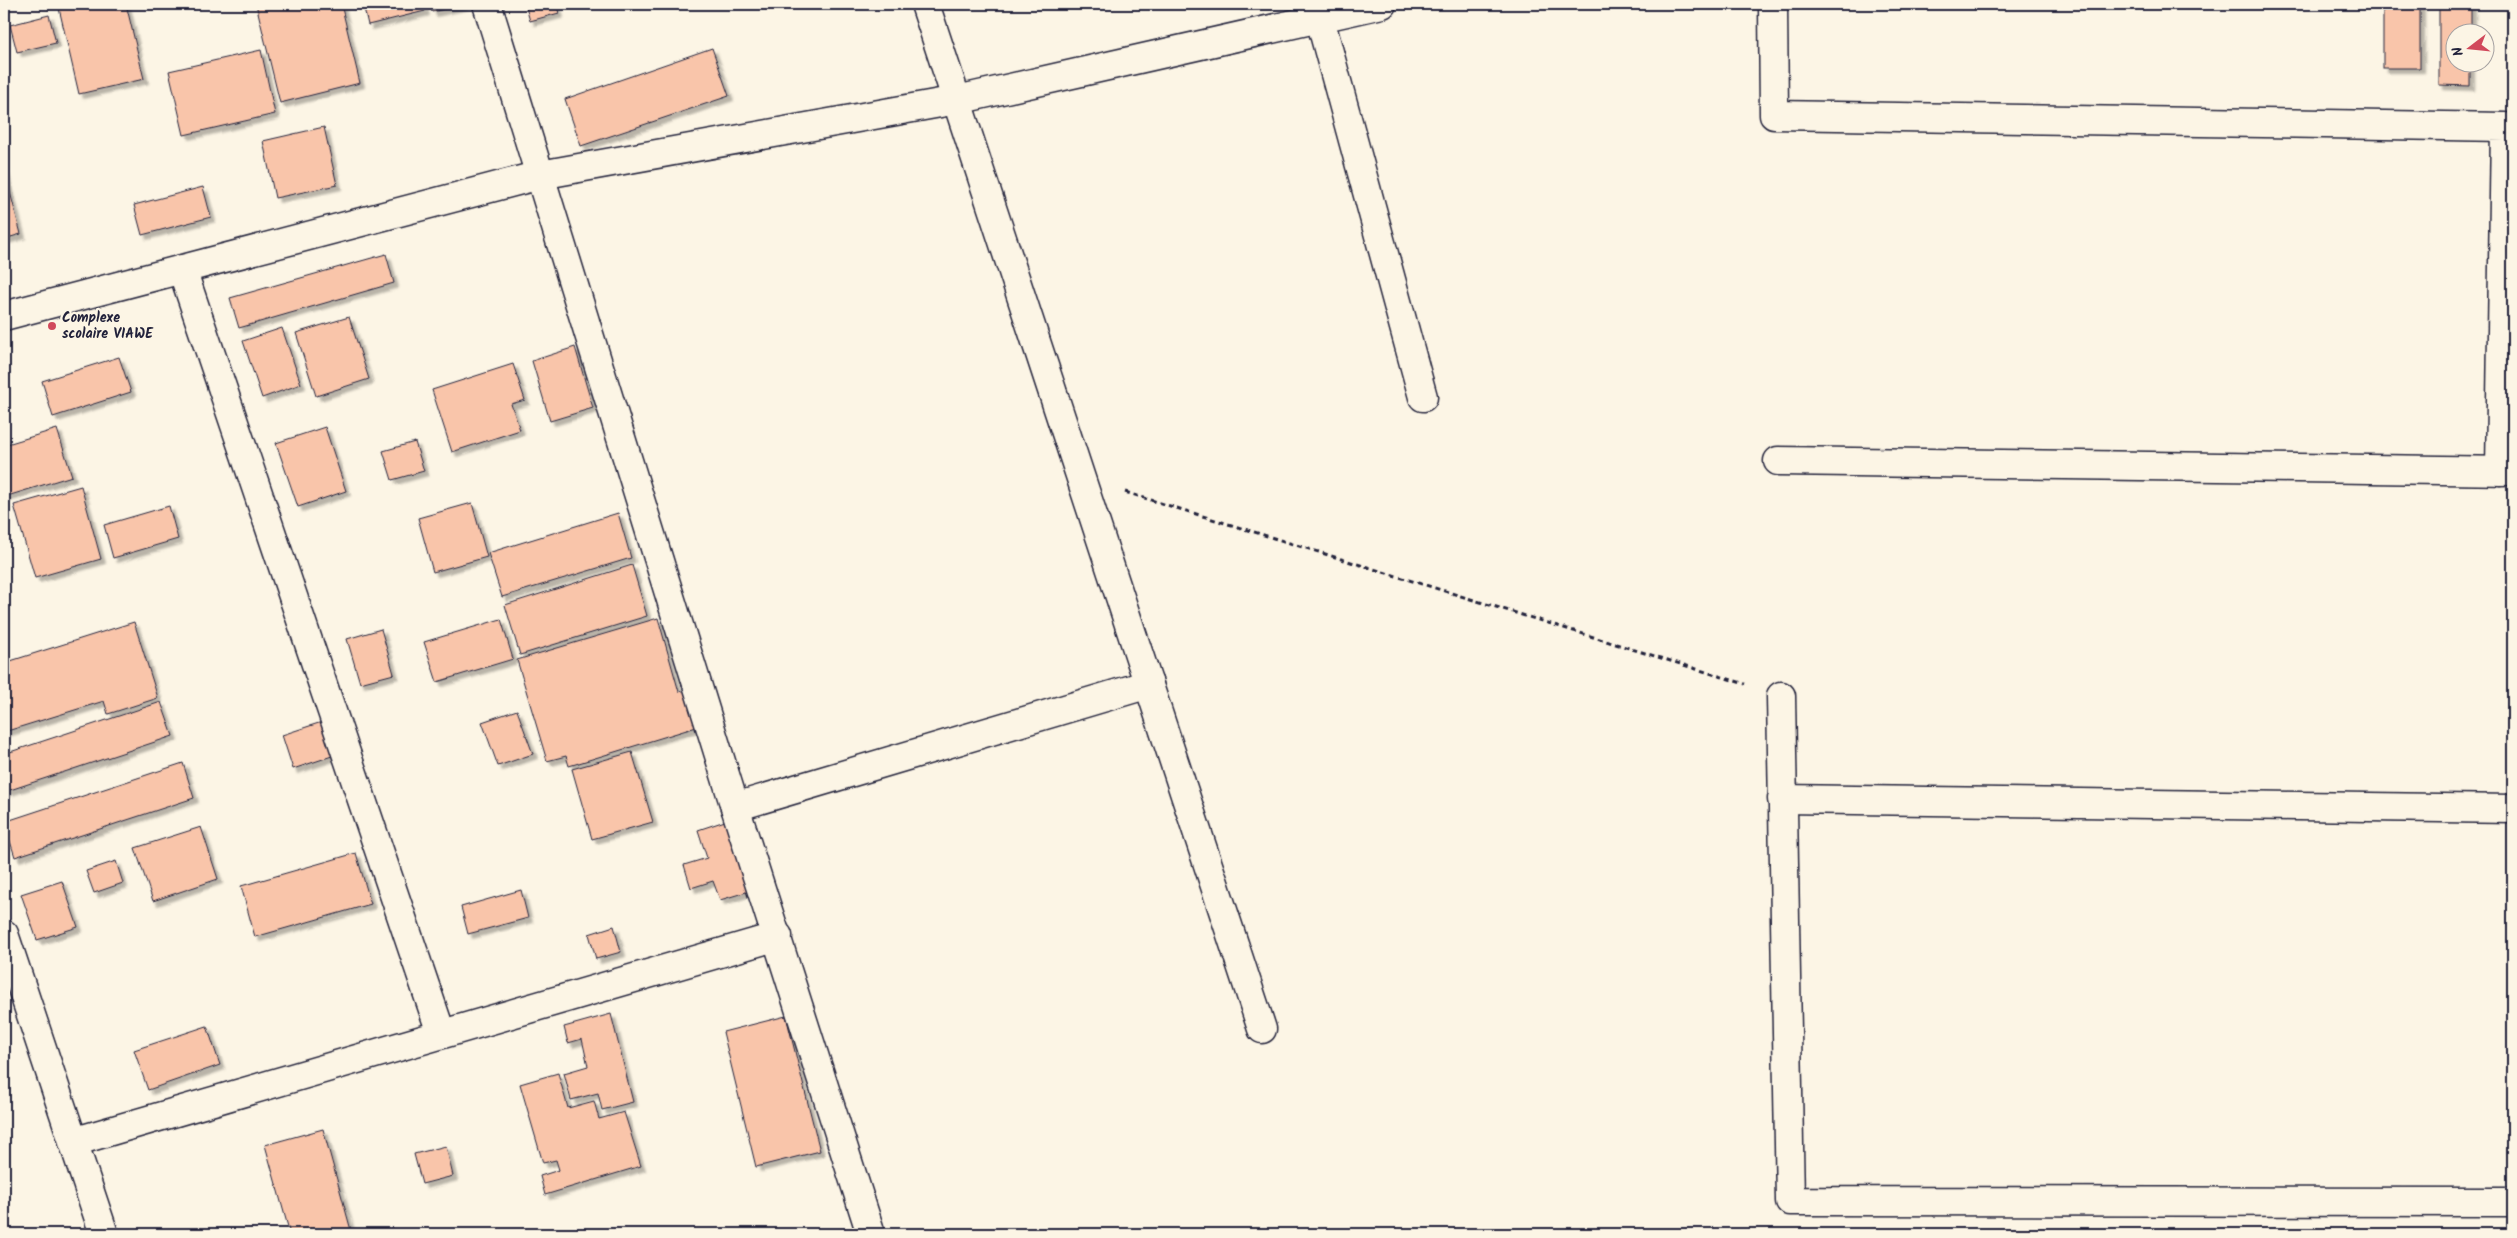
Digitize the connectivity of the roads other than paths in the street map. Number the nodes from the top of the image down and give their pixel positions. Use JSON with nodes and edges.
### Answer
{"nodes":[{"id":1,"x":487,"y":4,"type":"edge"},
{"id":2,"x":925,"y":4,"type":"edge"},
{"id":3,"x":1382,"y":4,"type":"edge"},
{"id":4,"x":1773,"y":4,"type":"edge"},
{"id":5,"x":1320,"y":19,"type":"junction"},
{"id":6,"x":957,"y":100,"type":"junction"},
{"id":7,"x":540,"y":175,"type":"junction"},
{"id":8,"x":182,"y":269,"type":"junction"},
{"id":9,"x":4,"y":316,"type":"edge"},
{"id":10,"x":1423,"y":396,"type":"dead end"},
{"id":11,"x":1778,"y":462,"type":"dead end"},
{"id":12,"x":2506,"y":471,"type":"edge"},
{"id":13,"x":1149,"y":684,"type":"junction"},
{"id":14,"x":1781,"y":696,"type":"road end"},
{"id":15,"x":1782,"y":799,"type":"junction"},
{"id":16,"x":734,"y":807,"type":"junction"},
{"id":17,"x":2513,"y":809,"type":"edge"},
{"id":18,"x":4,"y":934,"type":"edge"},
{"id":19,"x":778,"y":936,"type":"junction"},
{"id":20,"x":1262,"y":1029,"type":"dead end"},
{"id":21,"x":441,"y":1034,"type":"junction"},
{"id":22,"x":73,"y":1142,"type":"junction"},
{"id":23,"x":2513,"y":1202,"type":"edge"},
{"id":24,"x":104,"y":1234,"type":"edge"},
{"id":25,"x":871,"y":1234,"type":"edge"}],
"edges":[{"from":1,"to":7,"type":"street"},
{"from":2,"to":6,"type":"street"},
{"from":3,"to":5,"type":"street"},
{"from":4,"to":12,"type":"street"},
{"from":5,"to":6,"type":"street"},
{"from":5,"to":10,"type":"street"},
{"from":6,"to":7,"type":"street"},
{"from":6,"to":13,"type":"street"},
{"from":7,"to":8,"type":"street"},
{"from":7,"to":16,"type":"street"},
{"from":8,"to":9,"type":"street"},
{"from":8,"to":21,"type":"street"},
{"from":11,"to":12,"type":"street"},
{"from":13,"to":16,"type":"street"},
{"from":13,"to":20,"type":"street"},
{"from":14,"to":15,"type":"street"},
{"from":15,"to":17,"type":"street"},
{"from":15,"to":23,"type":"street"},
{"from":16,"to":19,"type":"street"},
{"from":18,"to":22,"type":"street"},
{"from":19,"to":21,"type":"street"},
{"from":19,"to":25,"type":"street"},
{"from":21,"to":22,"type":"street"},
{"from":22,"to":24,"type":"street"}]}
